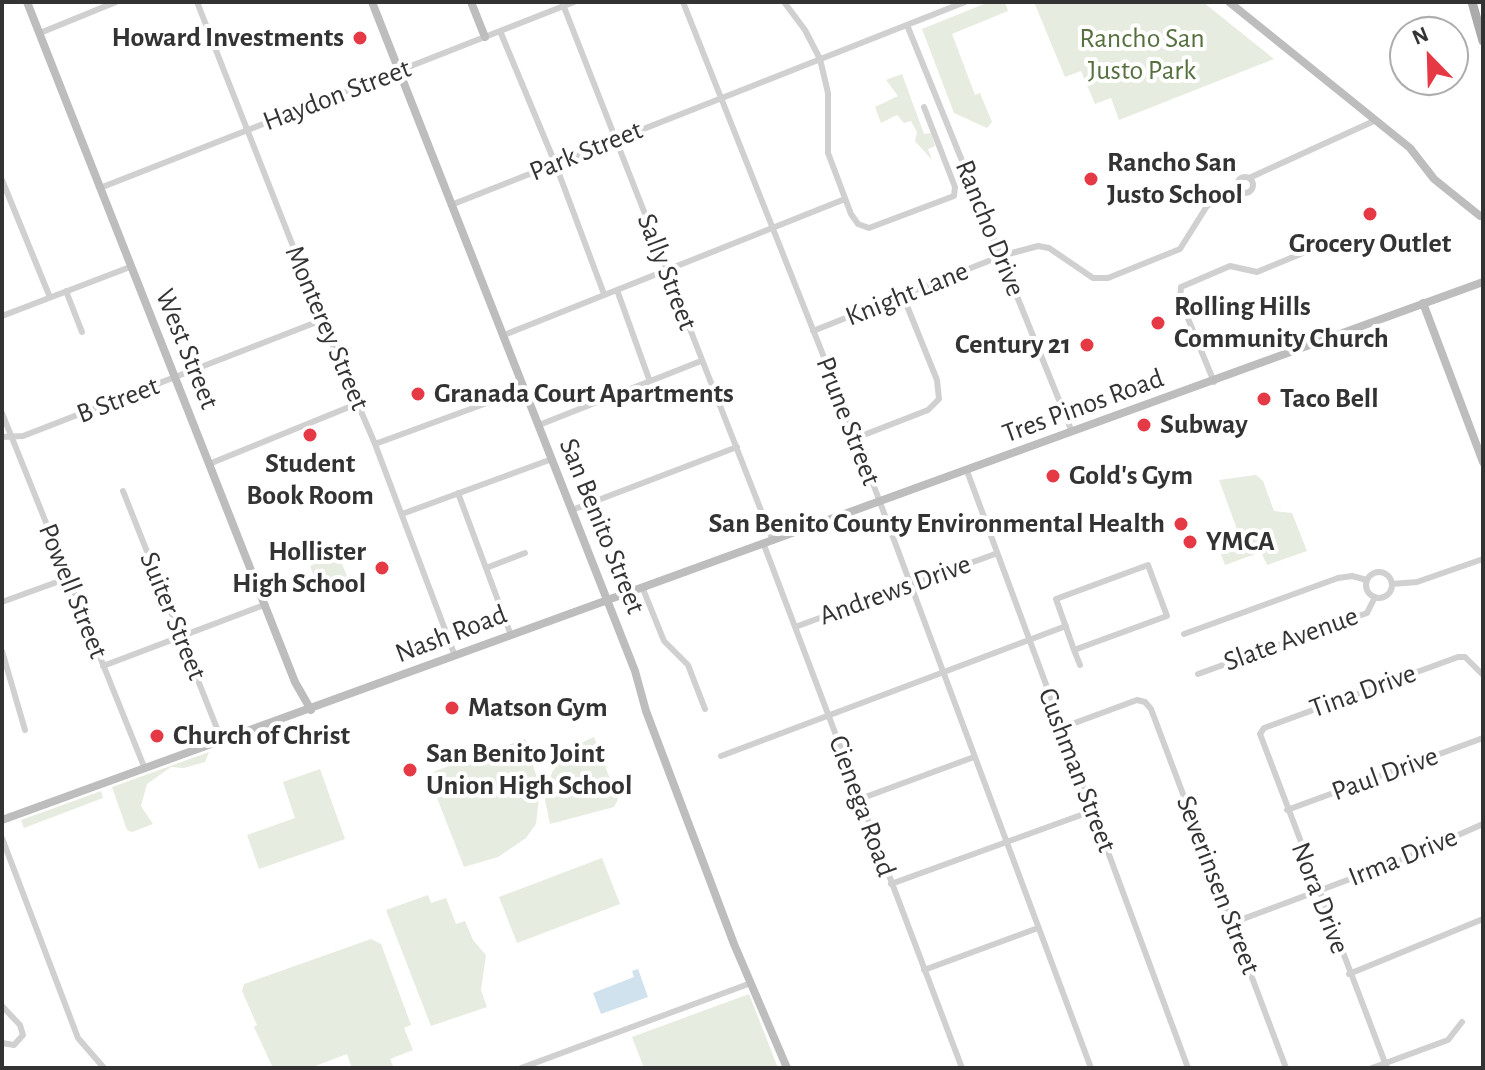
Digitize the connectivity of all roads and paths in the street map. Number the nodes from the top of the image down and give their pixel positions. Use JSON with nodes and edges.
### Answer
{"nodes":[{"id":1,"x":27,"y":2,"type":"edge"},
{"id":2,"x":116,"y":2,"type":"edge"},
{"id":3,"x":197,"y":2,"type":"edge"},
{"id":4,"x":372,"y":2,"type":"edge"},
{"id":5,"x":471,"y":2,"type":"edge"},
{"id":6,"x":574,"y":2,"type":"edge"},
{"id":7,"x":683,"y":2,"type":"edge"},
{"id":8,"x":784,"y":2,"type":"edge"},
{"id":9,"x":965,"y":2,"type":"edge"},
{"id":10,"x":1229,"y":2,"type":"edge"},
{"id":11,"x":1472,"y":2,"type":"edge"},
{"id":12,"x":562,"y":4,"type":"edge"},
{"id":13,"x":907,"y":25,"type":"junction"},
{"id":14,"x":500,"y":31,"type":"junction"},
{"id":15,"x":40,"y":33,"type":"junction"},
{"id":16,"x":485,"y":37,"type":"junction"},
{"id":17,"x":1483,"y":41,"type":"edge"},
{"id":18,"x":820,"y":59,"type":"junction"},
{"id":19,"x":399,"y":71,"type":"junction"},
{"id":20,"x":721,"y":97,"type":"junction"},
{"id":21,"x":924,"y":107,"type":"dead end"},
{"id":22,"x":1374,"y":121,"type":"junction"},
{"id":23,"x":950,"y":129,"type":"junction"},
{"id":24,"x":247,"y":131,"type":"junction"},
{"id":25,"x":935,"y":134,"type":"junction"},
{"id":26,"x":617,"y":138,"type":"junction"},
{"id":27,"x":555,"y":163,"type":"junction"},
{"id":28,"x":1249,"y":178,"type":"junction"},
{"id":29,"x":2,"y":180,"type":"edge"},
{"id":30,"x":100,"y":188,"type":"junction"},
{"id":31,"x":1237,"y":188,"type":"junction"},
{"id":32,"x":845,"y":199,"type":"junction"},
{"id":33,"x":451,"y":205,"type":"junction"},
{"id":34,"x":1480,"y":216,"type":"dead end"},
{"id":35,"x":770,"y":229,"type":"junction"},
{"id":36,"x":1303,"y":253,"type":"dead end"},
{"id":37,"x":1001,"y":256,"type":"junction"},
{"id":38,"x":130,"y":267,"type":"junction"},
{"id":39,"x":666,"y":269,"type":"junction"},
{"id":40,"x":1483,"y":282,"type":"edge"},
{"id":41,"x":617,"y":290,"type":"junction"},
{"id":42,"x":66,"y":291,"type":"junction"},
{"id":43,"x":604,"y":294,"type":"junction"},
{"id":44,"x":49,"y":295,"type":"junction"},
{"id":45,"x":903,"y":296,"type":"junction"},
{"id":46,"x":1423,"y":303,"type":"junction"},
{"id":47,"x":2,"y":316,"type":"edge"},
{"id":48,"x":322,"y":320,"type":"junction"},
{"id":49,"x":813,"y":331,"type":"junction"},
{"id":50,"x":82,"y":332,"type":"dead end"},
{"id":51,"x":504,"y":335,"type":"junction"},
{"id":52,"x":701,"y":361,"type":"junction"},
{"id":53,"x":175,"y":378,"type":"junction"},
{"id":54,"x":649,"y":379,"type":"junction"},
{"id":55,"x":1214,"y":382,"type":"junction"},
{"id":56,"x":525,"y":389,"type":"junction"},
{"id":57,"x":359,"y":403,"type":"junction"},
{"id":58,"x":2,"y":413,"type":"edge"},
{"id":59,"x":539,"y":425,"type":"junction"},
{"id":60,"x":1072,"y":432,"type":"junction"},
{"id":61,"x":2,"y":437,"type":"edge"},
{"id":62,"x":12,"y":437,"type":"junction"},
{"id":63,"x":856,"y":438,"type":"junction"},
{"id":64,"x":375,"y":444,"type":"junction"},
{"id":65,"x":737,"y":447,"type":"junction"},
{"id":66,"x":552,"y":459,"type":"junction"},
{"id":67,"x":1483,"y":462,"type":"edge"},
{"id":68,"x":209,"y":464,"type":"junction"},
{"id":69,"x":967,"y":471,"type":"junction"},
{"id":70,"x":123,"y":491,"type":"dead end"},
{"id":71,"x":458,"y":493,"type":"junction"},
{"id":72,"x":879,"y":503,"type":"junction"},
{"id":73,"x":572,"y":510,"type":"junction"},
{"id":74,"x":402,"y":514,"type":"junction"},
{"id":75,"x":768,"y":543,"type":"junction"},
{"id":76,"x":525,"y":553,"type":"dead end"},
{"id":77,"x":995,"y":554,"type":"junction"},
{"id":78,"x":1483,"y":559,"type":"edge"},
{"id":79,"x":486,"y":568,"type":"junction"},
{"id":80,"x":68,"y":578,"type":"junction"},
{"id":81,"x":1367,"y":580,"type":"junction"},
{"id":82,"x":1392,"y":584,"type":"junction"},
{"id":83,"x":910,"y":585,"type":"junction"},
{"id":84,"x":643,"y":589,"type":"junction"},
{"id":85,"x":1375,"y":597,"type":"junction"},
{"id":86,"x":608,"y":601,"type":"junction"},
{"id":87,"x":2,"y":602,"type":"edge"},
{"id":88,"x":264,"y":605,"type":"junction"},
{"id":89,"x":1066,"y":626,"type":"junction"},
{"id":90,"x":795,"y":627,"type":"junction"},
{"id":91,"x":509,"y":630,"type":"dead end"},
{"id":92,"x":1184,"y":634,"type":"dead end"},
{"id":93,"x":182,"y":637,"type":"junction"},
{"id":94,"x":1028,"y":640,"type":"junction"},
{"id":95,"x":1074,"y":650,"type":"junction"},
{"id":96,"x":2,"y":651,"type":"edge"},
{"id":97,"x":455,"y":656,"type":"junction"},
{"id":98,"x":1080,"y":665,"type":"dead end"},
{"id":99,"x":103,"y":666,"type":"junction"},
{"id":100,"x":943,"y":672,"type":"junction"},
{"id":101,"x":1198,"y":674,"type":"dead end"},
{"id":102,"x":1483,"y":675,"type":"edge"},
{"id":103,"x":705,"y":709,"type":"dead end"},
{"id":104,"x":311,"y":710,"type":"junction"},
{"id":105,"x":828,"y":714,"type":"junction"},
{"id":106,"x":1061,"y":728,"type":"junction"},
{"id":107,"x":1264,"y":728,"type":"joint"},
{"id":108,"x":25,"y":730,"type":"dead end"},
{"id":109,"x":1483,"y":738,"type":"edge"},
{"id":110,"x":222,"y":741,"type":"junction"},
{"id":111,"x":721,"y":756,"type":"dead end"},
{"id":112,"x":974,"y":757,"type":"junction"},
{"id":113,"x":145,"y":769,"type":"junction"},
{"id":114,"x":860,"y":799,"type":"junction"},
{"id":115,"x":1287,"y":810,"type":"junction"},
{"id":116,"x":1092,"y":811,"type":"junction"},
{"id":117,"x":2,"y":820,"type":"edge"},
{"id":118,"x":1483,"y":824,"type":"edge"},
{"id":119,"x":2,"y":838,"type":"edge"},
{"id":120,"x":1006,"y":841,"type":"junction"},
{"id":121,"x":891,"y":884,"type":"junction"},
{"id":122,"x":1318,"y":892,"type":"junction"},
{"id":123,"x":1483,"y":919,"type":"edge"},
{"id":124,"x":1232,"y":923,"type":"junction"},
{"id":125,"x":1038,"y":928,"type":"junction"},
{"id":126,"x":924,"y":970,"type":"junction"},
{"id":127,"x":1349,"y":974,"type":"junction"},
{"id":128,"x":751,"y":983,"type":"junction"},
{"id":129,"x":2,"y":1006,"type":"edge"},
{"id":130,"x":1462,"y":1022,"type":"dead end"},
{"id":131,"x":2,"y":1043,"type":"edge"},
{"id":132,"x":1386,"y":1066,"type":"edge"},
{"id":133,"x":104,"y":1068,"type":"edge"},
{"id":134,"x":521,"y":1068,"type":"edge"},
{"id":135,"x":787,"y":1068,"type":"edge"},
{"id":136,"x":962,"y":1068,"type":"edge"},
{"id":137,"x":1091,"y":1068,"type":"edge"},
{"id":138,"x":1188,"y":1068,"type":"edge"},
{"id":139,"x":1286,"y":1068,"type":"edge"},
{"id":140,"x":1372,"y":1068,"type":"edge"}],
"edges":[{"from":1,"to":15,"type":"street","name":"West Street"},
{"from":2,"to":15,"type":"street"},
{"from":3,"to":24,"type":"street","name":"Monterey Street"},
{"from":4,"to":19,"type":"street","name":"San Benito Street"},
{"from":5,"to":16,"type":"street"},
{"from":6,"to":12,"type":"street","name":"Haydon Street"},
{"from":7,"to":20,"type":"street","name":"Prune Street"},
{"from":8,"to":18,"type":"street"},
{"from":9,"to":13,"type":"street","name":"Park Street"},
{"from":10,"to":22,"type":"street"},
{"from":11,"to":17,"type":"main road"},
{"from":12,"to":14,"type":"street","name":"Haydon Street"},
{"from":12,"to":26,"type":"street","name":"Sally Street"},
{"from":13,"to":18,"type":"street","name":"Park Street"},
{"from":13,"to":23,"type":"street","name":"Rancho Drive"},
{"from":14,"to":16,"type":"street","name":"Haydon Street"},
{"from":14,"to":27,"type":"street"},
{"from":15,"to":30,"type":"street","name":"West Street"},
{"from":16,"to":19,"type":"street","name":"Haydon Street"},
{"from":18,"to":20,"type":"street","name":"Park Street"},
{"from":18,"to":32,"type":"street"},
{"from":19,"to":24,"type":"street","name":"Haydon Street"},
{"from":19,"to":33,"type":"street","name":"San Benito Street"},
{"from":20,"to":26,"type":"street","name":"Park Street"},
{"from":20,"to":35,"type":"street","name":"Prune Street"},
{"from":21,"to":25,"type":"street"},
{"from":22,"to":28,"type":"street"},
{"from":22,"to":34,"type":"street"},
{"from":23,"to":25,"type":"street"},
{"from":23,"to":37,"type":"street","name":"Rancho Drive"},
{"from":24,"to":30,"type":"street","name":"Haydon Street"},
{"from":24,"to":48,"type":"street","name":"Monterey Street"},
{"from":25,"to":32,"type":"street"},
{"from":26,"to":27,"type":"street","name":"Park Street"},
{"from":26,"to":39,"type":"street","name":"Sally Street"},
{"from":27,"to":33,"type":"street","name":"Park Street"},
{"from":27,"to":43,"type":"street"},
{"from":28,"to":31,"type":"street"},
{"from":28,"to":31,"type":"street"},
{"from":29,"to":44,"type":"street"},
{"from":30,"to":38,"type":"street","name":"West Street"},
{"from":31,"to":37,"type":"street","name":"Knight Lane"},
{"from":32,"to":35,"type":"street"},
{"from":33,"to":51,"type":"street","name":"San Benito Street"},
{"from":35,"to":39,"type":"street"},
{"from":35,"to":49,"type":"street","name":"Prune Street"},
{"from":36,"to":55,"type":"street"},
{"from":37,"to":45,"type":"street","name":"Knight Lane"},
{"from":37,"to":60,"type":"street","name":"Rancho Drive"},
{"from":38,"to":42,"type":"street"},
{"from":38,"to":53,"type":"street","name":"West Street"},
{"from":39,"to":41,"type":"street"},
{"from":39,"to":52,"type":"street","name":"Sally Street"},
{"from":40,"to":46,"type":"street","name":"Tres Pinos Road"},
{"from":41,"to":43,"type":"street"},
{"from":41,"to":54,"type":"street"},
{"from":42,"to":44,"type":"street"},
{"from":42,"to":50,"type":"street"},
{"from":43,"to":51,"type":"street"},
{"from":44,"to":47,"type":"street"},
{"from":45,"to":49,"type":"street","name":"Knight Lane"},
{"from":45,"to":63,"type":"street"},
{"from":46,"to":55,"type":"street","name":"Tres Pinos Road"},
{"from":46,"to":67,"type":"street"},
{"from":48,"to":53,"type":"street","name":"B Street"},
{"from":48,"to":57,"type":"street","name":"Monterey Street"},
{"from":49,"to":63,"type":"street","name":"Prune Street"},
{"from":51,"to":56,"type":"street","name":"San Benito Street"},
{"from":52,"to":54,"type":"street"},
{"from":52,"to":65,"type":"street","name":"Sally Street"},
{"from":53,"to":62,"type":"street","name":"B Street"},
{"from":53,"to":68,"type":"street","name":"West Street"},
{"from":54,"to":59,"type":"street"},
{"from":55,"to":60,"type":"street","name":"Tres Pinos Road"},
{"from":56,"to":59,"type":"street","name":"San Benito Street"},
{"from":56,"to":64,"type":"street"},
{"from":57,"to":64,"type":"street","name":"Monterey Street"},
{"from":57,"to":68,"type":"street"},
{"from":58,"to":62,"type":"street","name":"Powell Street"},
{"from":59,"to":66,"type":"street","name":"San Benito Street"},
{"from":60,"to":69,"type":"street","name":"Tres Pinos Road"},
{"from":61,"to":62,"type":"street","name":"B Street"},
{"from":62,"to":80,"type":"street","name":"Powell Street"},
{"from":63,"to":72,"type":"street","name":"Prune Street"},
{"from":64,"to":74,"type":"street","name":"Monterey Street"},
{"from":65,"to":73,"type":"street"},
{"from":65,"to":75,"type":"street","name":"Sally Street"},
{"from":66,"to":71,"type":"street"},
{"from":66,"to":73,"type":"street","name":"San Benito Street"},
{"from":68,"to":88,"type":"street","name":"West Street"},
{"from":69,"to":72,"type":"street","name":"Tres Pinos Road"},
{"from":69,"to":77,"type":"street","name":"Cushman Street"},
{"from":70,"to":93,"type":"street","name":"Suiter Street"},
{"from":71,"to":74,"type":"street"},
{"from":71,"to":79,"type":"street"},
{"from":72,"to":75,"type":"street","name":"Nash Road"},
{"from":72,"to":83,"type":"street","name":"Prune Street"},
{"from":73,"to":86,"type":"street","name":"San Benito Street"},
{"from":74,"to":97,"type":"street","name":"Monterey Street"},
{"from":75,"to":84,"type":"street","name":"Nash Road"},
{"from":75,"to":90,"type":"street","name":"Cienega Road"},
{"from":76,"to":79,"type":"street"},
{"from":77,"to":83,"type":"street","name":"Andrews Drive"},
{"from":77,"to":94,"type":"street","name":"Cushman Street"},
{"from":78,"to":82,"type":"street"},
{"from":79,"to":91,"type":"street"},
{"from":80,"to":87,"type":"street"},
{"from":80,"to":99,"type":"street","name":"Powell Street"},
{"from":81,"to":82,"type":"street"},
{"from":81,"to":85,"type":"street"},
{"from":81,"to":92,"type":"street"},
{"from":82,"to":85,"type":"street"},
{"from":83,"to":90,"type":"street","name":"Andrews Drive"},
{"from":83,"to":100,"type":"street","name":"Prune Street"},
{"from":84,"to":86,"type":"street","name":"Nash Road"},
{"from":84,"to":103,"type":"street"},
{"from":85,"to":101,"type":"street","name":"Slate Avenue"},
{"from":86,"to":97,"type":"street","name":"Nash Road"},
{"from":86,"to":128,"type":"street","name":"San Benito Street"},
{"from":88,"to":93,"type":"street"},
{"from":88,"to":104,"type":"street","name":"West Street"},
{"from":89,"to":94,"type":"street"},
{"from":89,"to":95,"type":"street"},
{"from":89,"to":95,"type":"street"},
{"from":90,"to":105,"type":"street","name":"Cienega Road"},
{"from":93,"to":99,"type":"street"},
{"from":93,"to":110,"type":"street","name":"Suiter Street"},
{"from":94,"to":100,"type":"street"},
{"from":94,"to":106,"type":"street","name":"Cushman Street"},
{"from":95,"to":98,"type":"street"},
{"from":96,"to":108,"type":"street"},
{"from":97,"to":104,"type":"street","name":"Nash Road"},
{"from":99,"to":113,"type":"street","name":"Powell Street"},
{"from":100,"to":105,"type":"street"},
{"from":100,"to":112,"type":"street","name":"Prune Street"},
{"from":102,"to":107,"type":"street","name":"Tina Drive"},
{"from":104,"to":110,"type":"street","name":"Nash Road"},
{"from":105,"to":111,"type":"street"},
{"from":105,"to":114,"type":"street","name":"Cienega Road"},
{"from":106,"to":116,"type":"street","name":"Cushman Street"},
{"from":106,"to":124,"type":"street","name":"Severinsen Street"},
{"from":107,"to":115,"type":"street","name":"Nora Drive"},
{"from":109,"to":115,"type":"street","name":"Paul Drive"},
{"from":110,"to":113,"type":"street","name":"Nash Road"},
{"from":112,"to":114,"type":"street"},
{"from":112,"to":120,"type":"street","name":"Prune Street"},
{"from":113,"to":117,"type":"street","name":"Nash Road"},
{"from":114,"to":121,"type":"street","name":"Cienega Road"},
{"from":115,"to":122,"type":"street","name":"Nora Drive"},
{"from":116,"to":120,"type":"street"},
{"from":116,"to":138,"type":"street","name":"Cushman Street"},
{"from":118,"to":122,"type":"street","name":"Irma Drive"},
{"from":119,"to":133,"type":"street"},
{"from":120,"to":121,"type":"street"},
{"from":120,"to":125,"type":"street","name":"Prune Street"},
{"from":121,"to":126,"type":"street","name":"Cienega Road"},
{"from":122,"to":124,"type":"street","name":"Irma Drive"},
{"from":122,"to":127,"type":"street","name":"Nora Drive"},
{"from":123,"to":127,"type":"street"},
{"from":124,"to":139,"type":"street","name":"Severinsen Street"},
{"from":125,"to":126,"type":"street"},
{"from":125,"to":137,"type":"street","name":"Prune Street"},
{"from":126,"to":136,"type":"street","name":"Cienega Road"},
{"from":127,"to":132,"type":"street","name":"Nora Drive"},
{"from":128,"to":134,"type":"street"},
{"from":128,"to":135,"type":"street","name":"San Benito Street"},
{"from":129,"to":131,"type":"street"},
{"from":130,"to":132,"type":"street"},
{"from":132,"to":140,"type":"street"}]}
